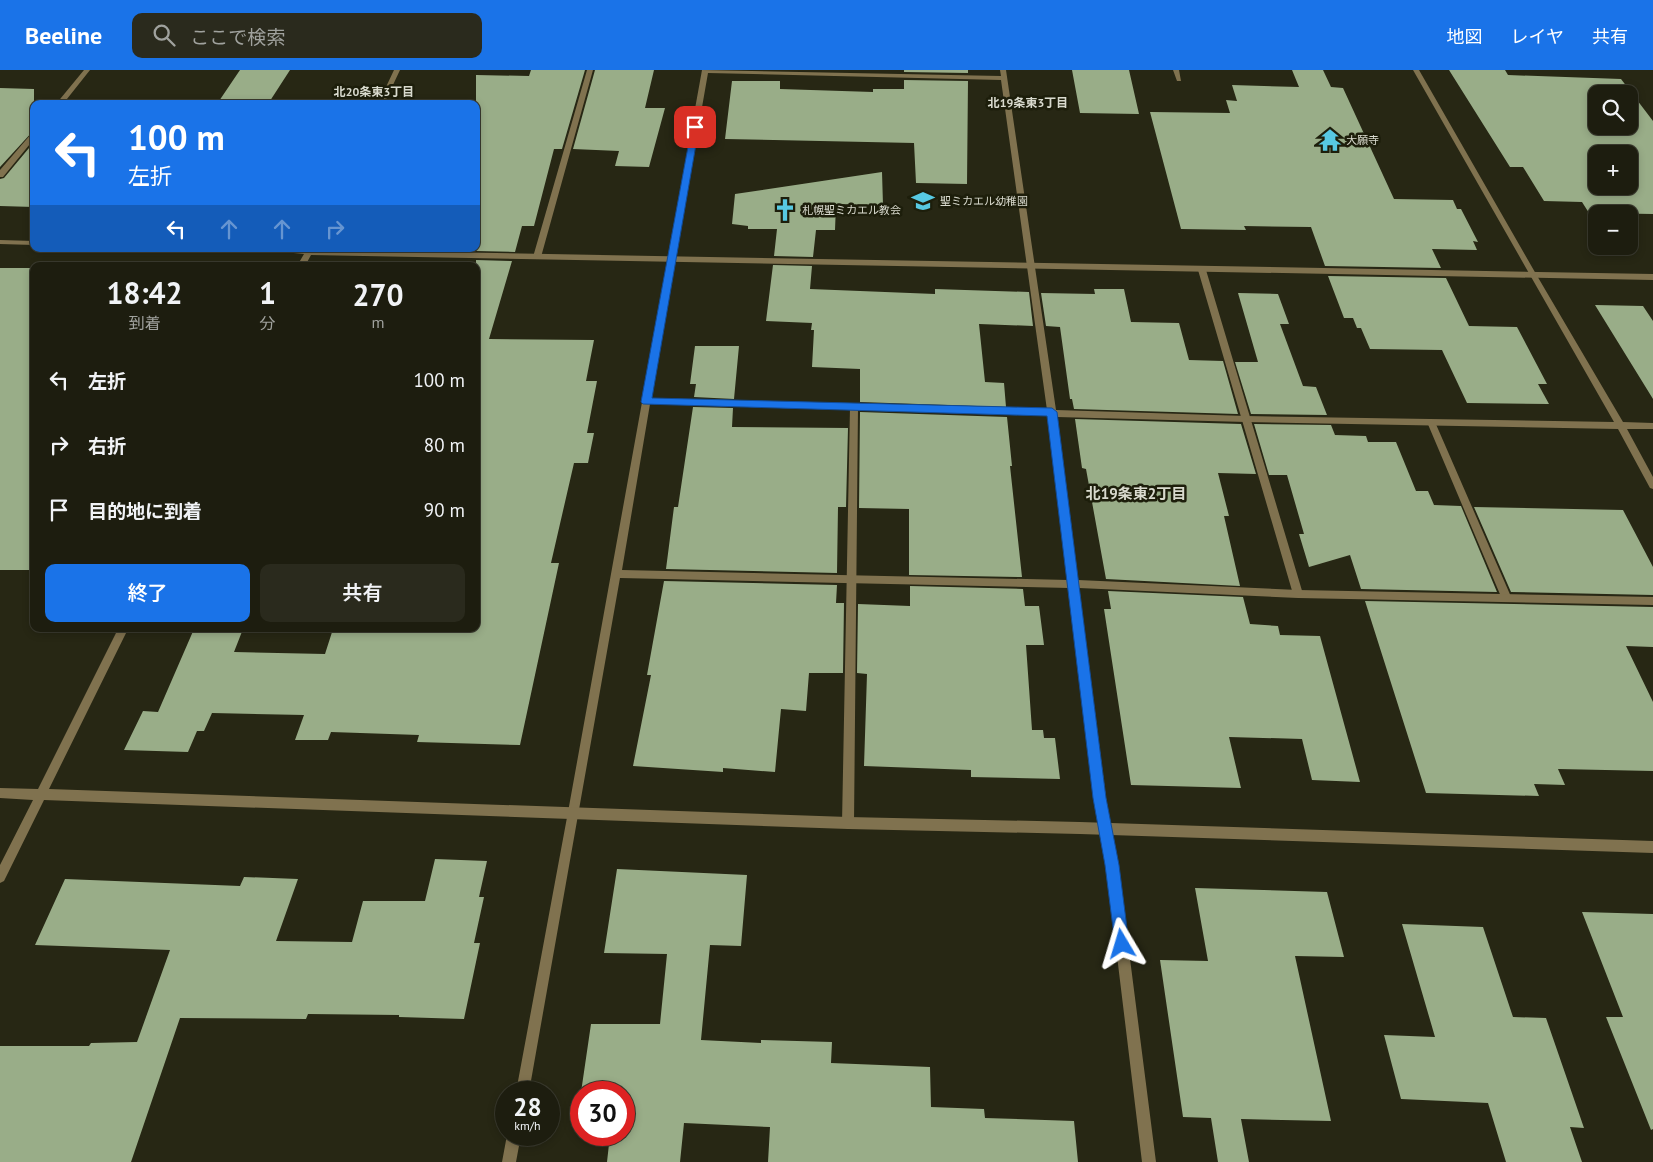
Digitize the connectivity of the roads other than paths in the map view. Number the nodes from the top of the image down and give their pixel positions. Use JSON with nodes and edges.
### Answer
{"nodes":[{"id":1,"x":87,"y":70,"type":"edge"},
{"id":2,"x":397,"y":70,"type":"edge"},
{"id":3,"x":590,"y":70,"type":"edge"},
{"id":4,"x":1176,"y":70,"type":"edge"},
{"id":5,"x":1416,"y":70,"type":"edge"},
{"id":6,"x":705,"y":71,"type":"edge"},
{"id":7,"x":1003,"y":74,"type":"edge"},
{"id":8,"x":1179,"y":80,"type":"dead end"},
{"id":9,"x":62,"y":100,"type":"edge"},
{"id":10,"x":383,"y":100,"type":"edge"},
{"id":11,"x":30,"y":139,"type":"edge"},
{"id":12,"x":0,"y":175,"type":"edge"},
{"id":13,"x":0,"y":242,"type":"edge"},
{"id":14,"x":30,"y":243,"type":"edge"},
{"id":15,"x":347,"y":252,"type":"edge"},
{"id":16,"x":537,"y":257,"type":"junction"},
{"id":17,"x":672,"y":258,"type":"junction"},
{"id":18,"x":1030,"y":266,"type":"junction"},
{"id":19,"x":1202,"y":270,"type":"junction"},
{"id":20,"x":1532,"y":274,"type":"junction"},
{"id":21,"x":1653,"y":277,"type":"edge"},
{"id":22,"x":646,"y":402,"type":"junction"},
{"id":23,"x":854,"y":407,"type":"junction"},
{"id":24,"x":1052,"y":412,"type":"junction"},
{"id":25,"x":1246,"y":418,"type":"junction"},
{"id":26,"x":1431,"y":422,"type":"junction"},
{"id":27,"x":1621,"y":426,"type":"junction"},
{"id":28,"x":1653,"y":426,"type":"edge"},
{"id":29,"x":1653,"y":486,"type":"edge"},
{"id":30,"x":616,"y":574,"type":"junction"},
{"id":31,"x":851,"y":579,"type":"junction"},
{"id":32,"x":1074,"y":584,"type":"junction"},
{"id":33,"x":1298,"y":594,"type":"junction"},
{"id":34,"x":1507,"y":599,"type":"junction"},
{"id":35,"x":1653,"y":601,"type":"edge"},
{"id":36,"x":122,"y":632,"type":"edge"},
{"id":37,"x":0,"y":794,"type":"edge"},
{"id":38,"x":42,"y":795,"type":"junction"},
{"id":39,"x":574,"y":812,"type":"junction"},
{"id":40,"x":848,"y":823,"type":"junction"},
{"id":41,"x":1105,"y":829,"type":"junction"},
{"id":42,"x":1653,"y":847,"type":"edge"},
{"id":43,"x":0,"y":877,"type":"edge"},
{"id":44,"x":524,"y":1081,"type":"edge"},
{"id":45,"x":512,"y":1146,"type":"edge"},
{"id":46,"x":509,"y":1162,"type":"edge"},
{"id":47,"x":1149,"y":1162,"type":"edge"}],
"edges":[{"from":1,"to":9,"type":"street"},
{"from":2,"to":10,"type":"street"},
{"from":3,"to":16,"type":"street"},
{"from":4,"to":8,"type":"street"},
{"from":5,"to":20,"type":"street"},
{"from":6,"to":7,"type":"street"},
{"from":6,"to":17,"type":"street"},
{"from":7,"to":18,"type":"street"},
{"from":11,"to":12,"type":"street"},
{"from":13,"to":14,"type":"street"},
{"from":15,"to":16,"type":"street"},
{"from":16,"to":17,"type":"street"},
{"from":17,"to":18,"type":"street"},
{"from":17,"to":22,"type":"street"},
{"from":18,"to":19,"type":"street"},
{"from":18,"to":24,"type":"street"},
{"from":19,"to":20,"type":"street"},
{"from":19,"to":25,"type":"street"},
{"from":20,"to":21,"type":"street"},
{"from":20,"to":27,"type":"street"},
{"from":22,"to":23,"type":"street"},
{"from":22,"to":30,"type":"street"},
{"from":23,"to":24,"type":"street"},
{"from":23,"to":31,"type":"street"},
{"from":24,"to":25,"type":"street"},
{"from":24,"to":32,"type":"street"},
{"from":25,"to":26,"type":"street"},
{"from":25,"to":33,"type":"street"},
{"from":26,"to":27,"type":"street"},
{"from":26,"to":34,"type":"street"},
{"from":27,"to":28,"type":"street"},
{"from":27,"to":29,"type":"street"},
{"from":30,"to":31,"type":"street"},
{"from":30,"to":39,"type":"street"},
{"from":31,"to":32,"type":"street"},
{"from":31,"to":40,"type":"street"},
{"from":32,"to":33,"type":"street"},
{"from":32,"to":41,"type":"street"},
{"from":33,"to":34,"type":"street"},
{"from":34,"to":35,"type":"street"},
{"from":36,"to":38,"type":"street"},
{"from":37,"to":38,"type":"street"},
{"from":38,"to":39,"type":"street"},
{"from":38,"to":43,"type":"street"},
{"from":39,"to":40,"type":"street"},
{"from":39,"to":44,"type":"street"},
{"from":40,"to":41,"type":"street"},
{"from":41,"to":42,"type":"street"},
{"from":41,"to":47,"type":"street"},
{"from":45,"to":46,"type":"street"}]}
